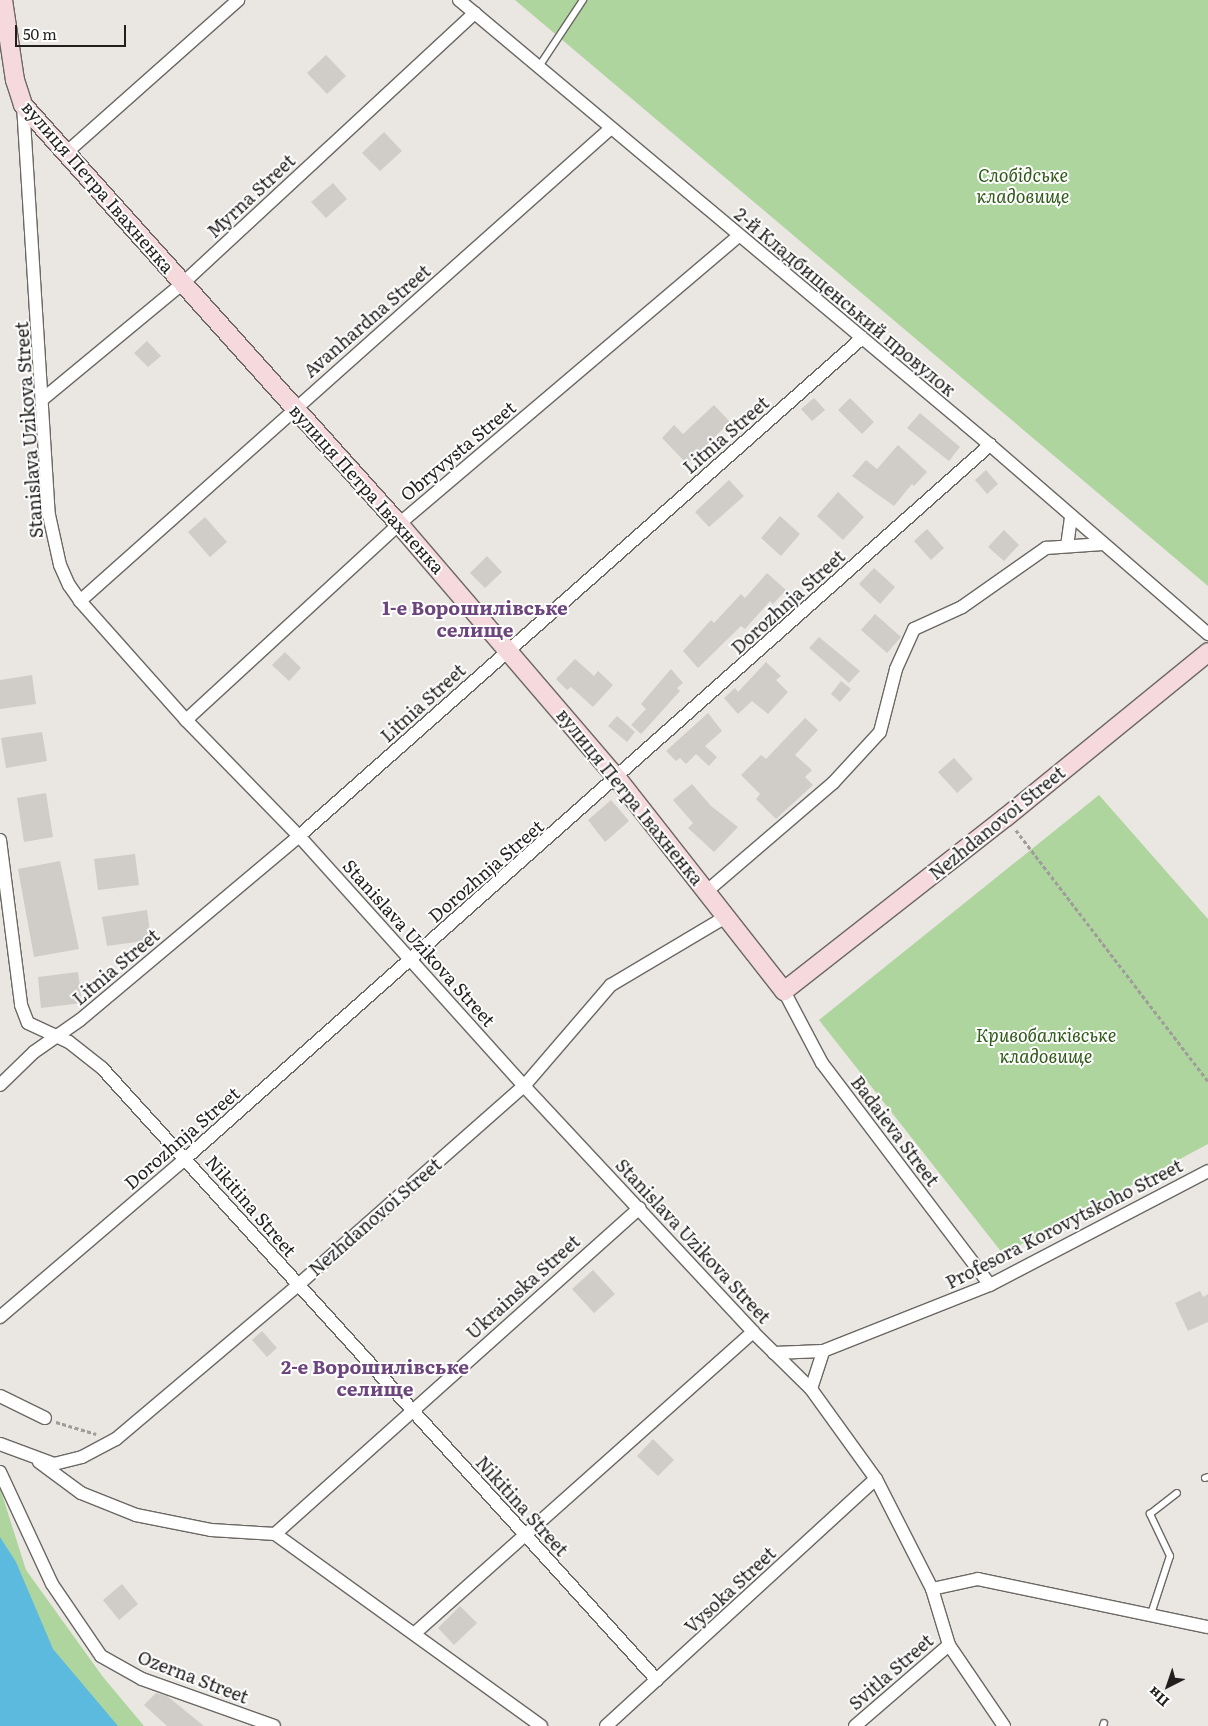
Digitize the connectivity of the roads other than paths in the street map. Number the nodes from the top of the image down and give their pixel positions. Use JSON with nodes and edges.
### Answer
{"nodes":[{"id":1,"x":3,"y":0,"type":"edge"},
{"id":2,"x":238,"y":0,"type":"edge"},
{"id":3,"x":459,"y":0,"type":"edge"},
{"id":4,"x":583,"y":0,"type":"edge"},
{"id":5,"x":475,"y":14,"type":"junction"},
{"id":6,"x":538,"y":68,"type":"junction"},
{"id":7,"x":24,"y":104,"type":"junction"},
{"id":8,"x":611,"y":128,"type":"junction"},
{"id":9,"x":67,"y":152,"type":"junction"},
{"id":10,"x":738,"y":236,"type":"junction"},
{"id":11,"x":182,"y":284,"type":"junction"},
{"id":12,"x":862,"y":338,"type":"junction"},
{"id":13,"x":44,"y":398,"type":"junction"},
{"id":14,"x":294,"y":408,"type":"junction"},
{"id":15,"x":990,"y":446,"type":"junction"},
{"id":16,"x":1071,"y":516,"type":"junction"},
{"id":17,"x":399,"y":524,"type":"junction"},
{"id":18,"x":1103,"y":544,"type":"junction"},
{"id":19,"x":1067,"y":546,"type":"junction"},
{"id":20,"x":80,"y":602,"type":"junction"},
{"id":21,"x":1208,"y":634,"type":"edge"},
{"id":22,"x":508,"y":651,"type":"junction"},
{"id":23,"x":1208,"y":652,"type":"edge"},
{"id":24,"x":186,"y":720,"type":"junction"},
{"id":25,"x":617,"y":778,"type":"junction"},
{"id":26,"x":299,"y":836,"type":"junction"},
{"id":27,"x":0,"y":840,"type":"edge"},
{"id":28,"x":707,"y":891,"type":"junction"},
{"id":29,"x":726,"y":916,"type":"junction"},
{"id":30,"x":411,"y":960,"type":"junction"},
{"id":31,"x":784,"y":991,"type":"junction"},
{"id":32,"x":56,"y":1036,"type":"junction"},
{"id":33,"x":0,"y":1085,"type":"edge"},
{"id":34,"x":524,"y":1086,"type":"junction"},
{"id":35,"x":186,"y":1158,"type":"junction"},
{"id":36,"x":1208,"y":1171,"type":"edge"},
{"id":37,"x":639,"y":1208,"type":"junction"},
{"id":38,"x":990,"y":1284,"type":"junction"},
{"id":39,"x":298,"y":1286,"type":"junction"},
{"id":40,"x":0,"y":1317,"type":"edge"},
{"id":41,"x":753,"y":1332,"type":"junction"},
{"id":42,"x":823,"y":1350,"type":"junction"},
{"id":43,"x":774,"y":1353,"type":"junction"},
{"id":44,"x":811,"y":1390,"type":"junction"},
{"id":45,"x":0,"y":1396,"type":"edge"},
{"id":46,"x":412,"y":1409,"type":"junction"},
{"id":47,"x":46,"y":1418,"type":"road end"},
{"id":48,"x":0,"y":1444,"type":"edge"},
{"id":49,"x":33,"y":1457,"type":"junction"},
{"id":50,"x":0,"y":1472,"type":"edge"},
{"id":51,"x":876,"y":1479,"type":"junction"},
{"id":52,"x":1177,"y":1493,"type":"dead end"},
{"id":53,"x":275,"y":1534,"type":"junction"},
{"id":54,"x":524,"y":1535,"type":"junction"},
{"id":55,"x":932,"y":1589,"type":"junction"},
{"id":56,"x":1151,"y":1614,"type":"junction"},
{"id":57,"x":1208,"y":1627,"type":"edge"},
{"id":58,"x":415,"y":1633,"type":"junction"},
{"id":59,"x":950,"y":1645,"type":"junction"},
{"id":60,"x":658,"y":1680,"type":"junction"},
{"id":61,"x":274,"y":1726,"type":"edge"},
{"id":62,"x":541,"y":1726,"type":"edge"},
{"id":63,"x":606,"y":1726,"type":"edge"},
{"id":64,"x":855,"y":1726,"type":"edge"},
{"id":65,"x":1004,"y":1726,"type":"edge"}],
"edges":[{"from":1,"to":7,"type":"street","name":"вулиця Петра Івахненка"},
{"from":2,"to":9,"type":"street"},
{"from":3,"to":5,"type":"street","name":"2-й Кладбищенський провулок"},
{"from":4,"to":6,"type":"lane"},
{"from":5,"to":6,"type":"street","name":"2-й Кладбищенський провулок"},
{"from":5,"to":11,"type":"street","name":"Myrna Street"},
{"from":6,"to":8,"type":"street","name":"2-й Кладбищенський провулок"},
{"from":7,"to":9,"type":"street","name":"вулиця Петра Івахненка"},
{"from":7,"to":13,"type":"street","name":"Stanislava Uzikova Street"},
{"from":8,"to":10,"type":"street","name":"2-й Кладбищенський провулок"},
{"from":8,"to":14,"type":"street","name":"Avanhardna Street"},
{"from":9,"to":11,"type":"street","name":"вулиця Петра Івахненка"},
{"from":10,"to":12,"type":"street","name":"2-й Кладбищенський провулок"},
{"from":10,"to":17,"type":"street","name":"Obryvysta Street"},
{"from":11,"to":13,"type":"street","name":"Myrna Street"},
{"from":11,"to":14,"type":"street","name":"вулиця Петра Івахненка"},
{"from":12,"to":15,"type":"street","name":"2-й Кладбищенський провулок"},
{"from":12,"to":22,"type":"street","name":"Litnia Street"},
{"from":13,"to":20,"type":"street","name":"Stanislava Uzikova Street"},
{"from":14,"to":17,"type":"street","name":"вулиця Петра Івахненка"},
{"from":14,"to":20,"type":"street","name":"Avanhardna Street"},
{"from":15,"to":16,"type":"street","name":"2-й Кладбищенський провулок"},
{"from":15,"to":25,"type":"street","name":"Dorozhnja Street"},
{"from":16,"to":18,"type":"street","name":"2-й Кладбищенський провулок"},
{"from":16,"to":19,"type":"street"},
{"from":17,"to":22,"type":"street","name":"вулиця Петра Івахненка"},
{"from":17,"to":24,"type":"street","name":"Obryvysta Street"},
{"from":18,"to":19,"type":"street"},
{"from":18,"to":21,"type":"street","name":"2-й Кладбищенський провулок"},
{"from":19,"to":28,"type":"street"},
{"from":20,"to":24,"type":"street","name":"Stanislava Uzikova Street"},
{"from":22,"to":25,"type":"street","name":"вулиця Петра Івахненка"},
{"from":22,"to":26,"type":"street","name":"Litnia Street"},
{"from":23,"to":31,"type":"street","name":"Nezhdanovoi Street"},
{"from":24,"to":26,"type":"street","name":"Stanislava Uzikova Street"},
{"from":25,"to":28,"type":"street","name":"вулиця Петра Івахненка"},
{"from":25,"to":30,"type":"street","name":"Dorozhnja Street"},
{"from":26,"to":30,"type":"street","name":"Stanislava Uzikova Street"},
{"from":26,"to":32,"type":"street","name":"Litnia Street"},
{"from":27,"to":32,"type":"street","name":"Nikitina Street"},
{"from":28,"to":29,"type":"street","name":"вулиця Петра Івахненка"},
{"from":29,"to":31,"type":"street","name":"вулиця Петра Івахненка"},
{"from":29,"to":34,"type":"street","name":"Nezhdanovoi Street"},
{"from":30,"to":34,"type":"street","name":"Stanislava Uzikova Street"},
{"from":30,"to":35,"type":"street","name":"Dorozhnja Street"},
{"from":31,"to":38,"type":"street","name":"Badaieva Street"},
{"from":32,"to":33,"type":"street","name":"Litnia Street"},
{"from":32,"to":35,"type":"street","name":"Nikitina Street"},
{"from":34,"to":37,"type":"street","name":"Stanislava Uzikova Street"},
{"from":34,"to":39,"type":"street","name":"Nezhdanovoi Street"},
{"from":35,"to":39,"type":"street","name":"Nikitina Street"},
{"from":35,"to":40,"type":"street","name":"Dorozhnja Street"},
{"from":36,"to":38,"type":"street","name":"Profesora Korovytskoho Street"},
{"from":37,"to":41,"type":"street","name":"Stanislava Uzikova Street"},
{"from":37,"to":46,"type":"street","name":"Ukrainska Street"},
{"from":38,"to":42,"type":"street","name":"Profesora Korovytskoho Street"},
{"from":39,"to":46,"type":"street","name":"Nikitina Street"},
{"from":39,"to":49,"type":"street","name":"Nezhdanovoi Street"},
{"from":41,"to":43,"type":"street","name":"Stanislava Uzikova Street"},
{"from":41,"to":54,"type":"street"},
{"from":42,"to":43,"type":"street","name":"Profesora Korovytskoho Street"},
{"from":42,"to":44,"type":"street"},
{"from":43,"to":44,"type":"street","name":"Stanislava Uzikova Street"},
{"from":44,"to":51,"type":"street","name":"Stanislava Uzikova Street"},
{"from":45,"to":47,"type":"street"},
{"from":46,"to":53,"type":"street","name":"Ukrainska Street"},
{"from":46,"to":54,"type":"street","name":"Nikitina Street"},
{"from":48,"to":49,"type":"street","name":"Nezhdanovoi Street"},
{"from":49,"to":53,"type":"street"},
{"from":50,"to":61,"type":"street","name":"Ozerna Street"},
{"from":51,"to":55,"type":"street","name":"Stanislava Uzikova Street"},
{"from":51,"to":60,"type":"street","name":"Vysoka Street"},
{"from":52,"to":56,"type":"lane"},
{"from":53,"to":58,"type":"street"},
{"from":54,"to":58,"type":"street"},
{"from":54,"to":60,"type":"street","name":"Nikitina Street"},
{"from":55,"to":56,"type":"street"},
{"from":55,"to":59,"type":"street","name":"Stanislava Uzikova Street"},
{"from":56,"to":57,"type":"street"},
{"from":58,"to":62,"type":"street"},
{"from":59,"to":64,"type":"street","name":"Svitla Street"},
{"from":59,"to":65,"type":"street","name":"Stanislava Uzikova Street"},
{"from":60,"to":63,"type":"street","name":"Vysoka Street"}]}
